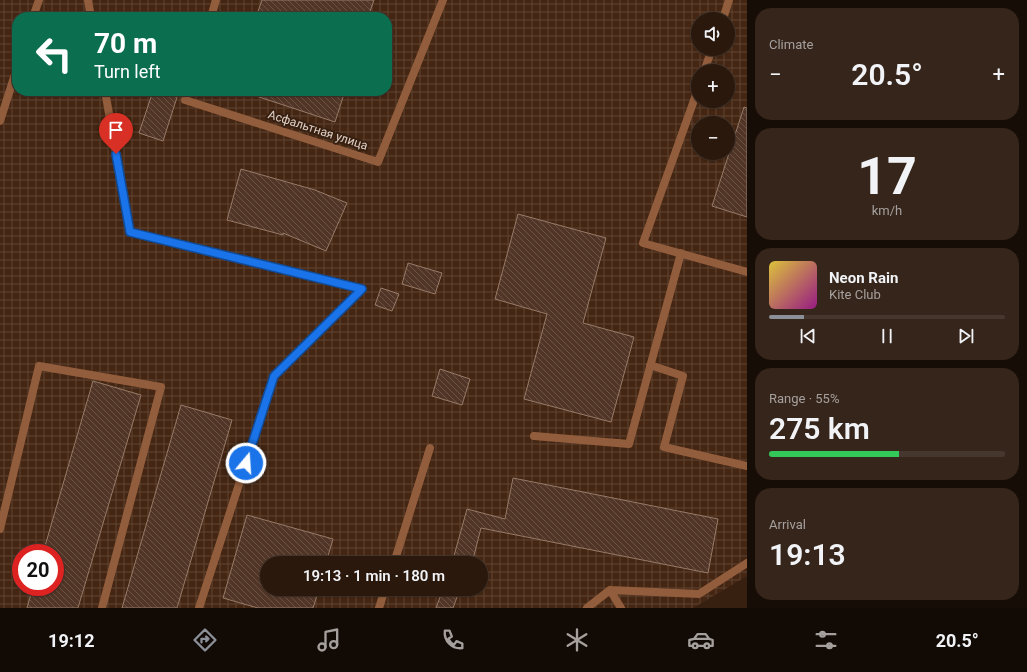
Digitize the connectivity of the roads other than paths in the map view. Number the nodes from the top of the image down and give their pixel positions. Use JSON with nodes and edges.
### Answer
{"nodes":[{"id":1,"x":39,"y":0,"type":"edge"},
{"id":2,"x":88,"y":0,"type":"edge"},
{"id":3,"x":216,"y":0,"type":"edge"},
{"id":4,"x":443,"y":0,"type":"edge"},
{"id":5,"x":729,"y":0,"type":"edge"},
{"id":6,"x":35,"y":12,"type":"edge"},
{"id":7,"x":90,"y":12,"type":"edge"},
{"id":8,"x":212,"y":12,"type":"edge"},
{"id":9,"x":725,"y":12,"type":"edge"},
{"id":10,"x":12,"y":84,"type":"edge"},
{"id":11,"x":106,"y":96,"type":"edge"},
{"id":12,"x":186,"y":96,"type":"edge"},
{"id":13,"x":691,"y":108,"type":"edge"},
{"id":14,"x":0,"y":121,"type":"edge"},
{"id":15,"x":681,"y":253,"type":"junction"},
{"id":16,"x":747,"y":272,"type":"edge"},
{"id":17,"x":650,"y":366,"type":"junction"},
{"id":18,"x":534,"y":436,"type":"dead end"},
{"id":19,"x":430,"y":448,"type":"dead end"},
{"id":20,"x":747,"y":466,"type":"edge"},
{"id":21,"x":0,"y":530,"type":"edge"},
{"id":22,"x":396,"y":556,"type":"edge"},
{"id":23,"x":747,"y":563,"type":"edge"},
{"id":24,"x":610,"y":590,"type":"junction"},
{"id":25,"x":383,"y":596,"type":"edge"},
{"id":26,"x":102,"y":608,"type":"edge"},
{"id":27,"x":199,"y":608,"type":"edge"},
{"id":28,"x":379,"y":608,"type":"edge"},
{"id":29,"x":587,"y":608,"type":"edge"},
{"id":30,"x":621,"y":608,"type":"edge"}],
"edges":[{"from":1,"to":6,"type":"lane"},
{"from":2,"to":7,"type":"lane"},
{"from":3,"to":8,"type":"lane"},
{"from":4,"to":12,"type":"lane","name":"Асфальтная улица"},
{"from":5,"to":9,"type":"lane"},
{"from":10,"to":14,"type":"lane"},
{"from":11,"to":27,"type":"lane"},
{"from":13,"to":15,"type":"lane"},
{"from":15,"to":16,"type":"lane"},
{"from":15,"to":17,"type":"lane"},
{"from":17,"to":18,"type":"lane"},
{"from":17,"to":20,"type":"lane"},
{"from":19,"to":22,"type":"lane"},
{"from":21,"to":26,"type":"lane"},
{"from":23,"to":24,"type":"lane"},
{"from":24,"to":29,"type":"lane"},
{"from":24,"to":30,"type":"lane"},
{"from":25,"to":28,"type":"lane"}]}
